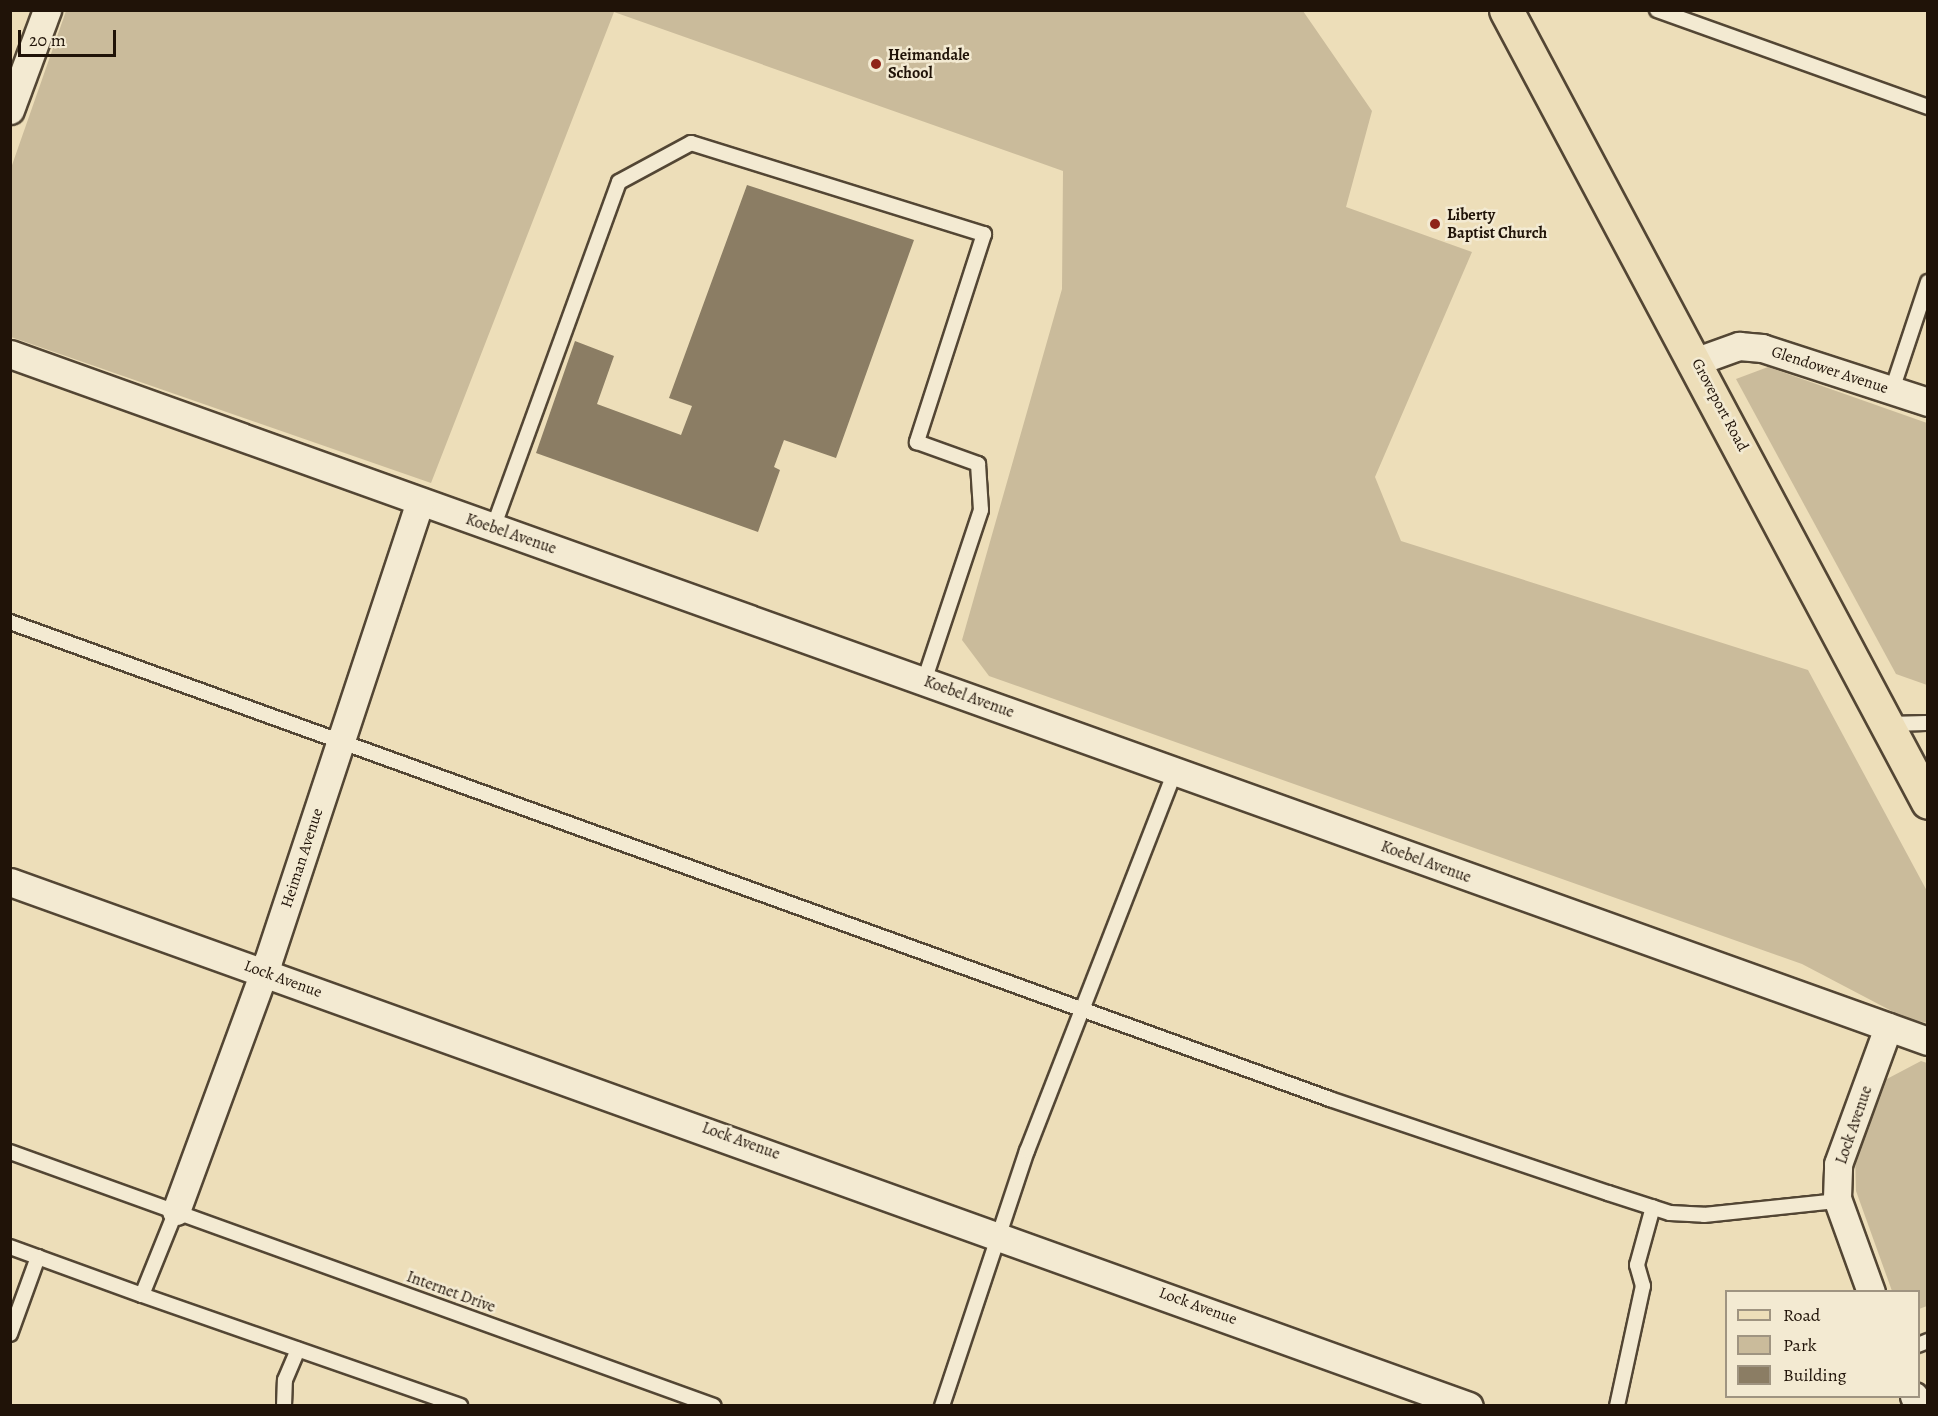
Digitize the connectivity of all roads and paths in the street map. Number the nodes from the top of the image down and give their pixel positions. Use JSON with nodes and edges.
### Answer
{"nodes":[{"id":1,"x":47,"y":10,"type":"edge"},
{"id":2,"x":1657,"y":10,"type":"edge"},
{"id":3,"x":1511,"y":12,"type":"edge"},
{"id":4,"x":1928,"y":107,"type":"edge"},
{"id":5,"x":10,"y":110,"type":"edge"},
{"id":6,"x":1928,"y":282,"type":"edge"},
{"id":7,"x":10,"y":354,"type":"edge"},
{"id":8,"x":1697,"y":361,"type":"junction"},
{"id":9,"x":1892,"y":390,"type":"junction"},
{"id":10,"x":1928,"y":402,"type":"edge"},
{"id":11,"x":420,"y":502,"type":"junction"},
{"id":12,"x":493,"y":528,"type":"junction"},
{"id":13,"x":10,"y":622,"type":"edge"},
{"id":14,"x":924,"y":681,"type":"junction"},
{"id":15,"x":1928,"y":723,"type":"edge"},
{"id":16,"x":1887,"y":724,"type":"junction"},
{"id":17,"x":341,"y":741,"type":"junction"},
{"id":18,"x":1175,"y":772,"type":"junction"},
{"id":19,"x":1928,"y":802,"type":"edge"},
{"id":20,"x":10,"y":882,"type":"edge"},
{"id":21,"x":264,"y":972,"type":"junction"},
{"id":22,"x":1085,"y":1009,"type":"junction"},
{"id":23,"x":1888,"y":1027,"type":"junction"},
{"id":24,"x":1928,"y":1041,"type":"edge"},
{"id":25,"x":10,"y":1152,"type":"edge"},
{"id":26,"x":1838,"y":1202,"type":"junction"},
{"id":27,"x":1653,"y":1207,"type":"junction"},
{"id":28,"x":176,"y":1211,"type":"junction"},
{"id":29,"x":999,"y":1233,"type":"junction"},
{"id":30,"x":10,"y":1247,"type":"edge"},
{"id":31,"x":38,"y":1257,"type":"junction"},
{"id":32,"x":1870,"y":1290,"type":"edge"},
{"id":33,"x":142,"y":1295,"type":"junction"},
{"id":34,"x":10,"y":1334,"type":"edge"},
{"id":35,"x":298,"y":1350,"type":"junction"},
{"id":36,"x":283,"y":1405,"type":"edge"},
{"id":37,"x":460,"y":1406,"type":"edge"},
{"id":38,"x":714,"y":1406,"type":"edge"},
{"id":39,"x":942,"y":1406,"type":"edge"},
{"id":40,"x":1469,"y":1406,"type":"edge"},
{"id":41,"x":1617,"y":1406,"type":"edge"}],
"edges":[{"from":1,"to":5,"type":"street"},
{"from":2,"to":4,"type":"lane"},
{"from":3,"to":8,"type":"main road","name":"Groveport Road"},
{"from":6,"to":9,"type":"lane"},
{"from":7,"to":11,"type":"street","name":"Koebel Avenue"},
{"from":8,"to":9,"type":"street","name":"Glendower Avenue"},
{"from":8,"to":16,"type":"main road","name":"Groveport Road"},
{"from":9,"to":10,"type":"street","name":"Glendower Avenue"},
{"from":11,"to":12,"type":"street","name":"Koebel Avenue"},
{"from":11,"to":17,"type":"street","name":"Heiman Avenue"},
{"from":12,"to":14,"type":"street","name":"Koebel Avenue"},
{"from":12,"to":14,"type":"lane"},
{"from":13,"to":17,"type":"lane"},
{"from":14,"to":18,"type":"street","name":"Koebel Avenue"},
{"from":15,"to":16,"type":"lane"},
{"from":16,"to":19,"type":"main road","name":"Groveport Road"},
{"from":17,"to":21,"type":"street","name":"Heiman Avenue"},
{"from":17,"to":22,"type":"lane"},
{"from":18,"to":22,"type":"lane"},
{"from":18,"to":23,"type":"street","name":"Koebel Avenue"},
{"from":20,"to":21,"type":"street","name":"Lock Avenue"},
{"from":21,"to":28,"type":"street","name":"Heiman Avenue"},
{"from":21,"to":29,"type":"street","name":"Lock Avenue"},
{"from":22,"to":27,"type":"lane"},
{"from":22,"to":29,"type":"lane"},
{"from":23,"to":24,"type":"street","name":"Koebel Avenue"},
{"from":23,"to":26,"type":"street","name":"Lock Avenue"},
{"from":25,"to":28,"type":"lane","name":"Internet Drive"},
{"from":26,"to":27,"type":"lane"},
{"from":26,"to":32,"type":"street","name":"Lock Avenue"},
{"from":27,"to":41,"type":"lane"},
{"from":28,"to":33,"type":"lane"},
{"from":28,"to":38,"type":"lane","name":"Internet Drive"},
{"from":29,"to":39,"type":"lane"},
{"from":29,"to":40,"type":"street","name":"Lock Avenue"},
{"from":30,"to":31,"type":"lane"},
{"from":31,"to":33,"type":"lane"},
{"from":31,"to":34,"type":"lane"},
{"from":33,"to":35,"type":"lane"},
{"from":35,"to":36,"type":"lane"},
{"from":35,"to":37,"type":"lane"}]}
